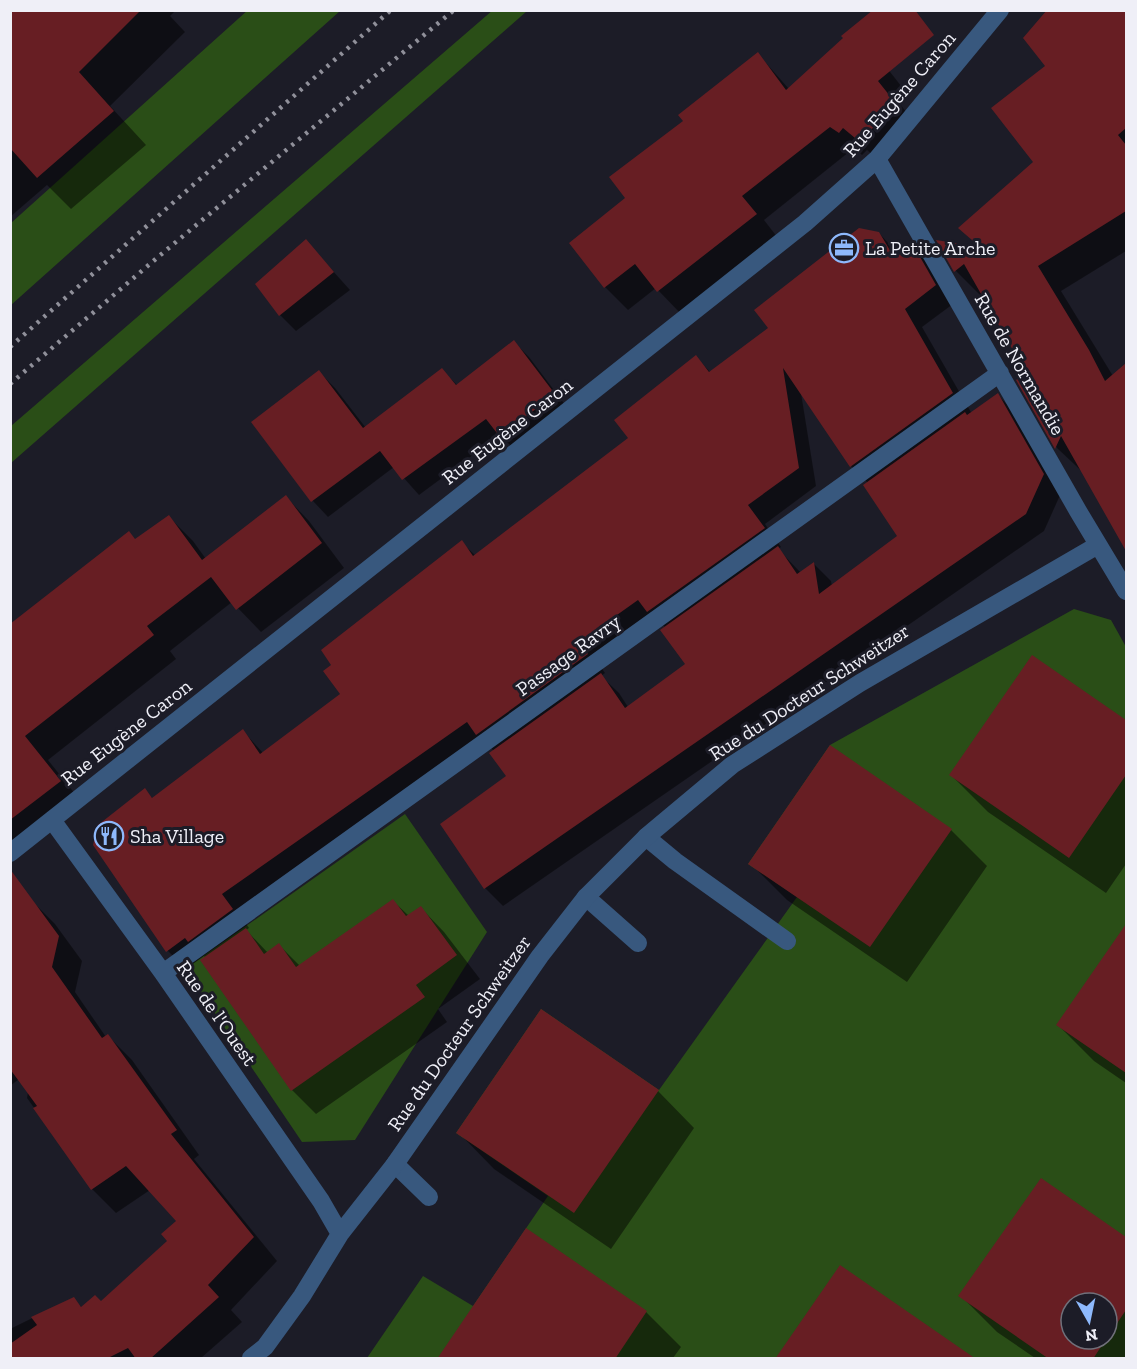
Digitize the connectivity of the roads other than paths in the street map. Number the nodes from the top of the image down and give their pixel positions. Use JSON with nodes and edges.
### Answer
{"nodes":[{"id":1,"x":1000,"y":10,"type":"edge"},
{"id":2,"x":877,"y":159,"type":"junction"},
{"id":3,"x":1000,"y":374,"type":"junction"},
{"id":4,"x":1098,"y":545,"type":"junction"},
{"id":5,"x":1126,"y":591,"type":"edge"},
{"id":6,"x":52,"y":820,"type":"junction"},
{"id":7,"x":646,"y":837,"type":"junction"},
{"id":8,"x":10,"y":853,"type":"edge"},
{"id":9,"x":586,"y":897,"type":"junction"},
{"id":10,"x":787,"y":941,"type":"dead end"},
{"id":11,"x":638,"y":944,"type":"dead end"},
{"id":12,"x":163,"y":973,"type":"junction"},
{"id":13,"x":395,"y":1164,"type":"junction"},
{"id":14,"x":429,"y":1197,"type":"dead end"},
{"id":15,"x":340,"y":1234,"type":"junction"},
{"id":16,"x":251,"y":1359,"type":"edge"}],
"edges":[{"from":1,"to":2,"type":"street","name":"Rue Eugène Caron"},
{"from":2,"to":3,"type":"street","name":"Rue de Normandie"},
{"from":2,"to":6,"type":"street","name":"Rue Eugène Caron"},
{"from":3,"to":4,"type":"street","name":"Rue de Normandie"},
{"from":3,"to":12,"type":"street","name":"Passage Ravry"},
{"from":4,"to":5,"type":"street","name":"Rue de Normandie"},
{"from":4,"to":7,"type":"street","name":"Rue du Docteur Schweitzer"},
{"from":6,"to":8,"type":"street","name":"Rue Eugène Caron"},
{"from":6,"to":12,"type":"street","name":"Rue de l'Ouest"},
{"from":7,"to":9,"type":"street","name":"Rue du Docteur Schweitzer"},
{"from":7,"to":10,"type":"street"},
{"from":9,"to":11,"type":"street"},
{"from":9,"to":13,"type":"street","name":"Rue du Docteur Schweitzer"},
{"from":12,"to":15,"type":"street","name":"Rue de l'Ouest"},
{"from":13,"to":14,"type":"street"},
{"from":13,"to":15,"type":"street","name":"Rue du Docteur Schweitzer"},
{"from":15,"to":16,"type":"street","name":"Rue du Docteur Schweitzer"}]}
